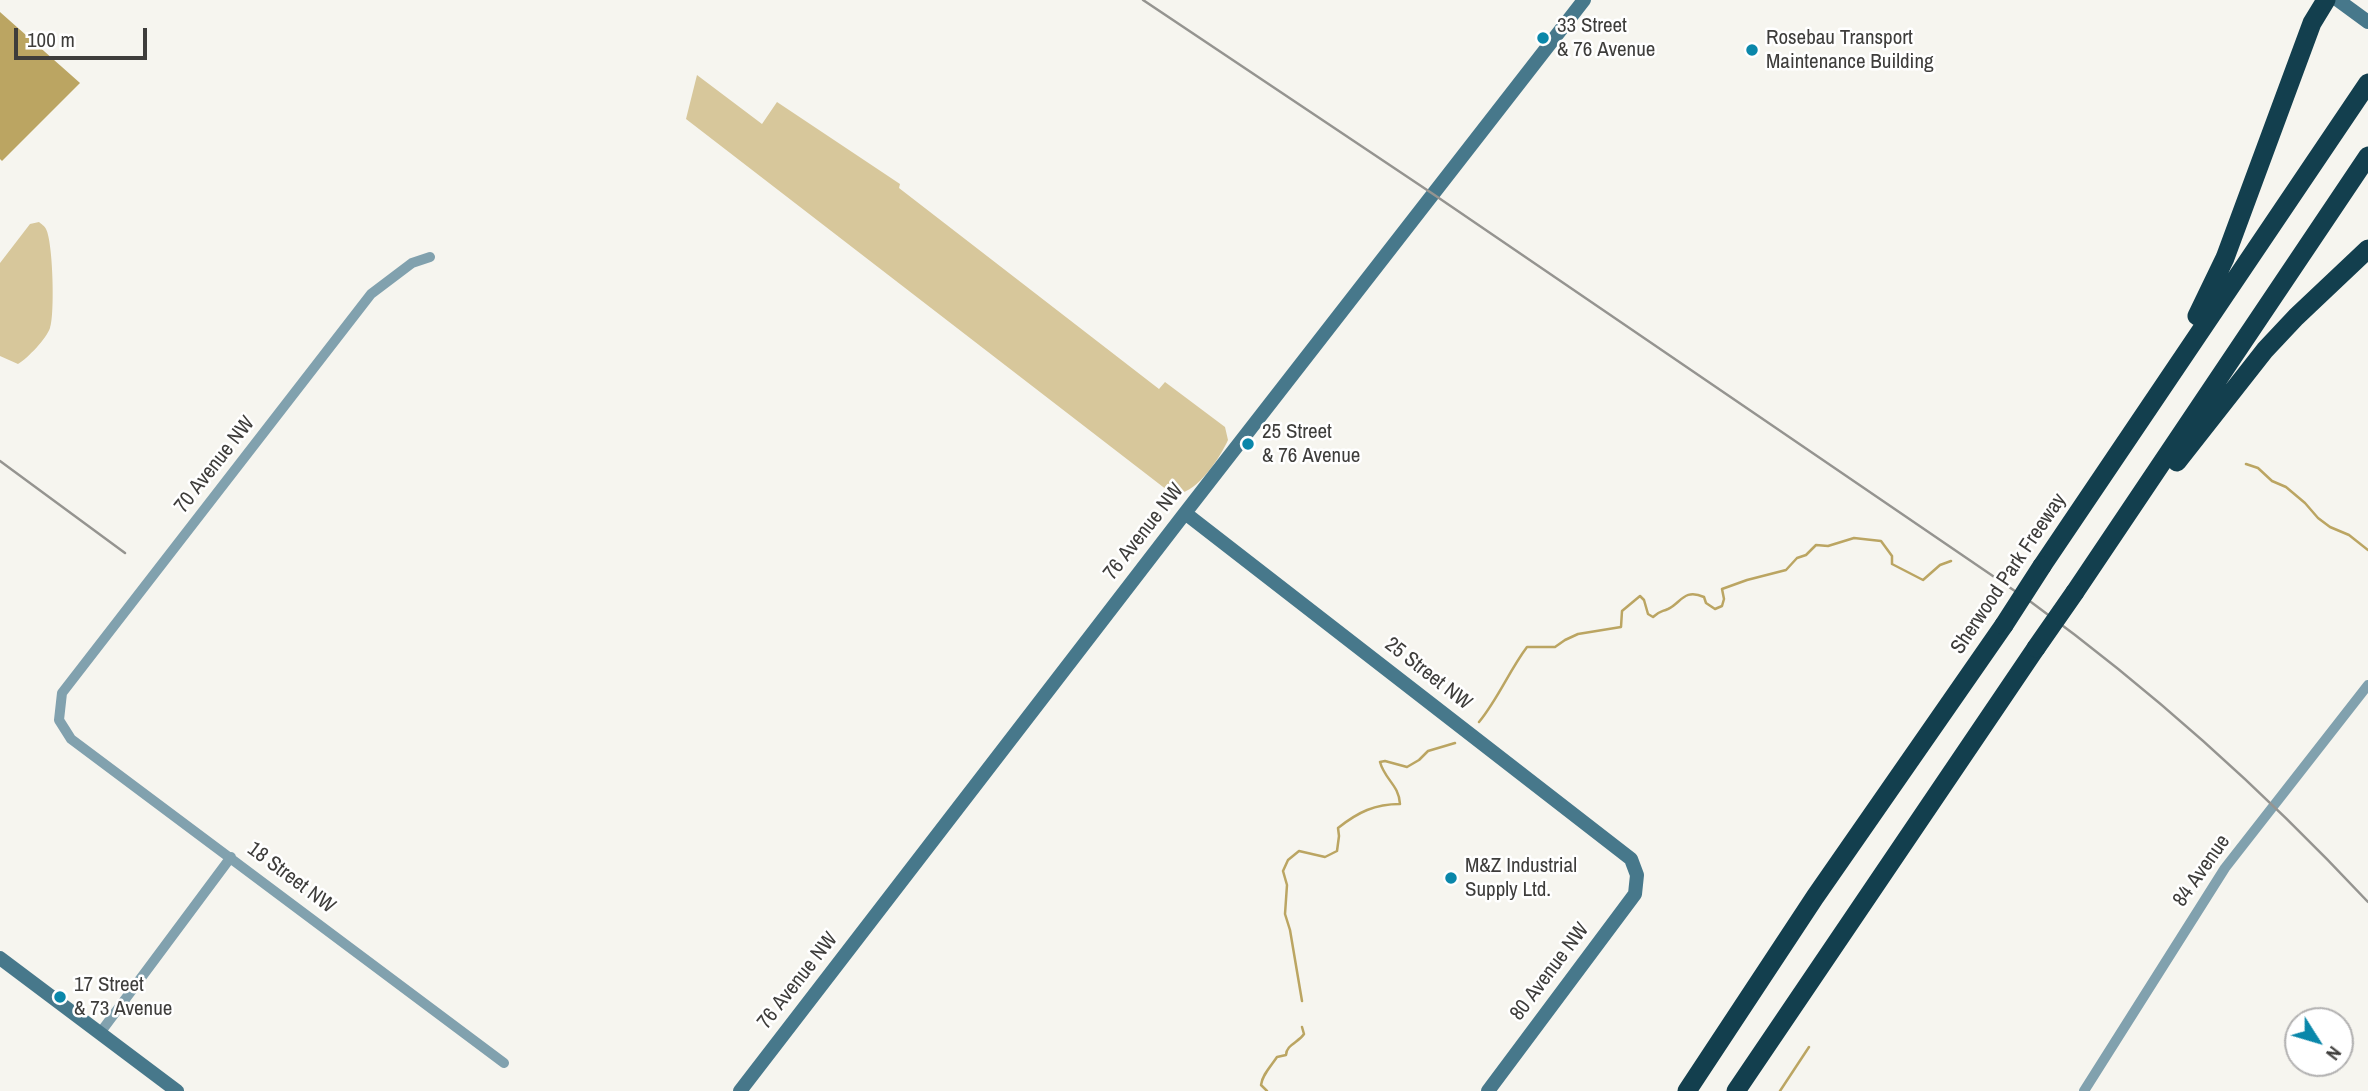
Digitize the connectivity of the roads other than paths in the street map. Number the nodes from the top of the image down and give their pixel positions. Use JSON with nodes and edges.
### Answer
{"nodes":[{"id":1,"x":1584,"y":0,"type":"edge"},
{"id":2,"x":2326,"y":0,"type":"edge"},
{"id":3,"x":2339,"y":0,"type":"edge"},
{"id":4,"x":2368,"y":22,"type":"edge"},
{"id":5,"x":2368,"y":83,"type":"edge"},
{"id":6,"x":2368,"y":156,"type":"edge"},
{"id":7,"x":2368,"y":249,"type":"edge"},
{"id":8,"x":430,"y":257,"type":"dead end"},
{"id":9,"x":2158,"y":393,"type":"junction"},
{"id":10,"x":1185,"y":513,"type":"junction"},
{"id":11,"x":2094,"y":564,"type":"junction"},
{"id":12,"x":2368,"y":685,"type":"edge"},
{"id":13,"x":59,"y":720,"type":"joint"},
{"id":14,"x":231,"y":857,"type":"junction"},
{"id":15,"x":1637,"y":875,"type":"joint"},
{"id":16,"x":1851,"y":922,"type":"junction"},
{"id":17,"x":0,"y":958,"type":"edge"},
{"id":18,"x":100,"y":1033,"type":"junction"},
{"id":19,"x":504,"y":1063,"type":"dead end"},
{"id":20,"x":1706,"y":1063,"type":"junction"},
{"id":21,"x":177,"y":1091,"type":"edge"},
{"id":22,"x":740,"y":1091,"type":"edge"},
{"id":23,"x":1488,"y":1091,"type":"edge"},
{"id":24,"x":1679,"y":1091,"type":"edge"},
{"id":25,"x":1687,"y":1091,"type":"edge"},
{"id":26,"x":1737,"y":1091,"type":"edge"},
{"id":27,"x":1749,"y":1091,"type":"edge"},
{"id":28,"x":2084,"y":1091,"type":"edge"}],
"edges":[{"from":1,"to":10,"type":"street","name":"76 Avenue NW"},
{"from":2,"to":9,"type":"highway"},
{"from":3,"to":4,"type":"street"},
{"from":5,"to":9,"type":"highway","name":"Sherwood Park Freeway"},
{"from":6,"to":11,"type":"highway"},
{"from":7,"to":11,"type":"highway"},
{"from":8,"to":13,"type":"street","name":"70 Avenue NW"},
{"from":9,"to":20,"type":"highway","name":"Sherwood Park Freeway","bridge":true},
{"from":10,"to":15,"type":"street","name":"25 Street NW"},
{"from":10,"to":22,"type":"street","name":"76 Avenue NW"},
{"from":11,"to":16,"type":"highway","bridge":true},
{"from":12,"to":28,"type":"street","name":"84 Avenue"},
{"from":13,"to":14,"type":"street","name":"18 Street NW"},
{"from":14,"to":18,"type":"street"},
{"from":14,"to":19,"type":"street","name":"18 Street NW"},
{"from":15,"to":23,"type":"street","name":"80 Avenue NW"},
{"from":16,"to":26,"type":"highway"},
{"from":16,"to":27,"type":"highway"},
{"from":17,"to":18,"type":"street"},
{"from":18,"to":21,"type":"street"},
{"from":20,"to":24,"type":"highway"},
{"from":20,"to":25,"type":"highway","name":"Sherwood Park Freeway"}]}
